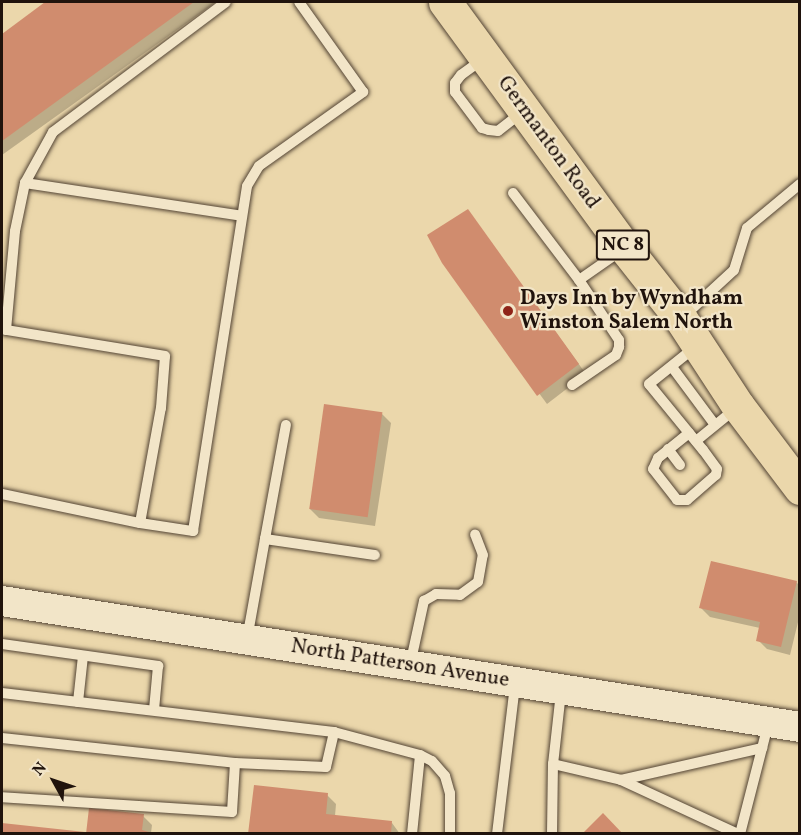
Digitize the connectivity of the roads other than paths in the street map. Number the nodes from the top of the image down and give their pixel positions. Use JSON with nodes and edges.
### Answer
{"nodes":[{"id":1,"x":226,"y":2,"type":"edge"},
{"id":2,"x":299,"y":2,"type":"edge"},
{"id":3,"x":445,"y":2,"type":"edge"},
{"id":4,"x":486,"y":57,"type":"junction"},
{"id":5,"x":524,"y":110,"type":"junction"},
{"id":6,"x":25,"y":183,"type":"junction"},
{"id":7,"x":800,"y":184,"type":"edge"},
{"id":8,"x":513,"y":193,"type":"dead end"},
{"id":9,"x":242,"y":216,"type":"junction"},
{"id":10,"x":625,"y":248,"type":"junction"},
{"id":11,"x":579,"y":280,"type":"junction"},
{"id":12,"x":689,"y":332,"type":"junction"},
{"id":13,"x":672,"y":367,"type":"junction"},
{"id":14,"x":572,"y":385,"type":"dead end"},
{"id":15,"x":727,"y":416,"type":"junction"},
{"id":16,"x":286,"y":425,"type":"dead end"},
{"id":17,"x":692,"y":437,"type":"junction"},
{"id":18,"x":668,"y":449,"type":"junction"},
{"id":19,"x":680,"y":465,"type":"dead end"},
{"id":20,"x":800,"y":488,"type":"edge"},
{"id":21,"x":2,"y":494,"type":"edge"},
{"id":22,"x":141,"y":523,"type":"junction"},
{"id":23,"x":475,"y":534,"type":"dead end"},
{"id":24,"x":265,"y":539,"type":"junction"},
{"id":25,"x":375,"y":555,"type":"dead end"},
{"id":26,"x":2,"y":601,"type":"edge"},
{"id":27,"x":247,"y":639,"type":"junction"},
{"id":28,"x":2,"y":644,"type":"edge"},
{"id":29,"x":83,"y":656,"type":"junction"},
{"id":30,"x":410,"y":665,"type":"junction"},
{"id":31,"x":515,"y":682,"type":"junction"},
{"id":32,"x":561,"y":690,"type":"junction"},
{"id":33,"x":2,"y":693,"type":"edge"},
{"id":34,"x":78,"y":702,"type":"junction"},
{"id":35,"x":154,"y":710,"type":"junction"},
{"id":36,"x":800,"y":727,"type":"edge"},
{"id":37,"x":334,"y":732,"type":"junction"},
{"id":38,"x":766,"y":735,"type":"junction"},
{"id":39,"x":2,"y":738,"type":"edge"},
{"id":40,"x":420,"y":755,"type":"junction"},
{"id":41,"x":235,"y":764,"type":"junction"},
{"id":42,"x":554,"y":764,"type":"junction"},
{"id":43,"x":621,"y":780,"type":"junction"},
{"id":44,"x":2,"y":797,"type":"edge"},
{"id":45,"x":412,"y":834,"type":"edge"},
{"id":46,"x":450,"y":834,"type":"edge"},
{"id":47,"x":497,"y":834,"type":"edge"},
{"id":48,"x":552,"y":834,"type":"edge"},
{"id":49,"x":739,"y":834,"type":"edge"}],
"edges":[{"from":1,"to":6,"type":"lane"},
{"from":2,"to":9,"type":"lane"},
{"from":3,"to":4,"type":"main road","name":"Germanton Road","number":"NC 8"},
{"from":4,"to":5,"type":"main road","name":"Germanton Road","number":"NC 8"},
{"from":4,"to":5,"type":"lane"},
{"from":5,"to":10,"type":"main road","name":"Germanton Road","number":"NC 8"},
{"from":6,"to":9,"type":"lane"},
{"from":6,"to":22,"type":"lane"},
{"from":7,"to":12,"type":"lane"},
{"from":8,"to":11,"type":"lane"},
{"from":9,"to":22,"type":"lane"},
{"from":10,"to":11,"type":"lane"},
{"from":10,"to":12,"type":"main road","name":"Germanton Road","number":"NC 8"},
{"from":11,"to":14,"type":"lane"},
{"from":12,"to":13,"type":"lane"},
{"from":12,"to":15,"type":"main road","name":"Germanton Road","number":"NC 8"},
{"from":13,"to":15,"type":"lane"},
{"from":13,"to":17,"type":"lane"},
{"from":15,"to":17,"type":"lane"},
{"from":15,"to":20,"type":"main road","name":"Germanton Road","number":"NC 8"},
{"from":16,"to":24,"type":"lane"},
{"from":17,"to":18,"type":"lane"},
{"from":17,"to":18,"type":"lane"},
{"from":18,"to":19,"type":"lane"},
{"from":21,"to":22,"type":"lane"},
{"from":23,"to":30,"type":"lane"},
{"from":24,"to":25,"type":"lane"},
{"from":24,"to":27,"type":"lane"},
{"from":26,"to":27,"type":"main road","name":"North Patterson Avenue"},
{"from":27,"to":30,"type":"main road","name":"North Patterson Avenue"},
{"from":28,"to":29,"type":"lane"},
{"from":29,"to":34,"type":"lane"},
{"from":29,"to":35,"type":"lane"},
{"from":30,"to":31,"type":"main road","name":"North Patterson Avenue"},
{"from":31,"to":32,"type":"main road","name":"North Patterson Avenue"},
{"from":31,"to":47,"type":"lane"},
{"from":32,"to":38,"type":"main road","name":"North Patterson Avenue"},
{"from":32,"to":42,"type":"lane"},
{"from":33,"to":34,"type":"lane"},
{"from":34,"to":35,"type":"lane"},
{"from":35,"to":37,"type":"lane"},
{"from":36,"to":38,"type":"main road","name":"North Patterson Avenue"},
{"from":37,"to":40,"type":"lane"},
{"from":37,"to":41,"type":"lane"},
{"from":38,"to":43,"type":"lane"},
{"from":38,"to":49,"type":"lane"},
{"from":39,"to":41,"type":"lane"},
{"from":40,"to":45,"type":"lane"},
{"from":40,"to":46,"type":"lane"},
{"from":41,"to":44,"type":"lane"},
{"from":42,"to":43,"type":"lane"},
{"from":42,"to":48,"type":"lane"},
{"from":43,"to":49,"type":"lane"}]}
